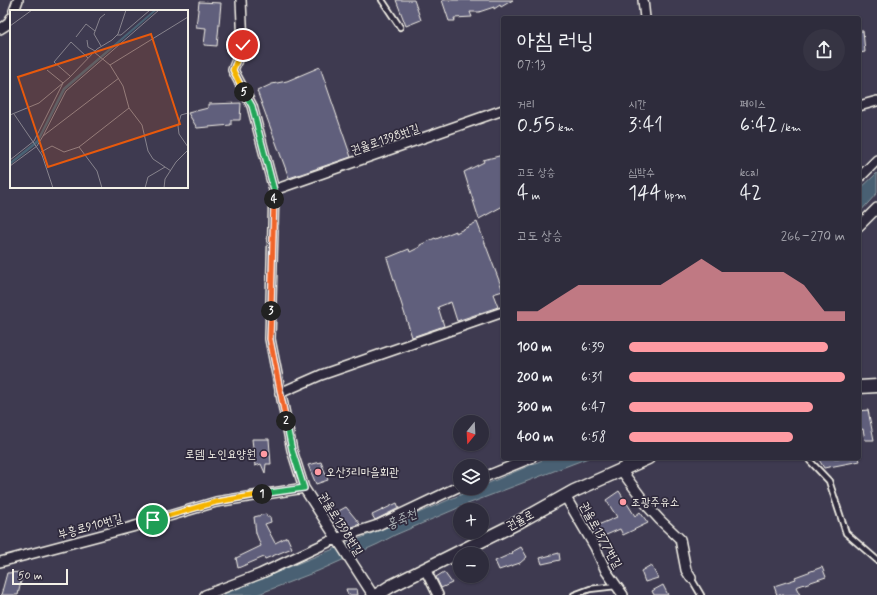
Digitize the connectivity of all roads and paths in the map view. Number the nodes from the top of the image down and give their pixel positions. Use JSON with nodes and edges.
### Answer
{"nodes":[{"id":1,"x":18,"y":0,"type":"edge"},
{"id":2,"x":241,"y":0,"type":"edge"},
{"id":3,"x":382,"y":0,"type":"edge"},
{"id":4,"x":643,"y":0,"type":"edge"},
{"id":5,"x":14,"y":10,"type":"edge"},
{"id":6,"x":645,"y":16,"type":"edge"},
{"id":7,"x":10,"y":20,"type":"edge"},
{"id":8,"x":400,"y":27,"type":"dead end"},
{"id":9,"x":0,"y":29,"type":"edge"},
{"id":10,"x":877,"y":101,"type":"edge"},
{"id":11,"x":861,"y":105,"type":"edge"},
{"id":12,"x":501,"y":111,"type":"edge"},
{"id":13,"x":877,"y":160,"type":"edge"},
{"id":14,"x":861,"y":176,"type":"edge"},
{"id":15,"x":274,"y":190,"type":"junction"},
{"id":16,"x":877,"y":208,"type":"edge"},
{"id":17,"x":861,"y":224,"type":"edge"},
{"id":18,"x":501,"y":313,"type":"edge"},
{"id":19,"x":877,"y":386,"type":"edge"},
{"id":20,"x":861,"y":387,"type":"edge"},
{"id":21,"x":280,"y":393,"type":"junction"},
{"id":22,"x":526,"y":460,"type":"edge"},
{"id":23,"x":630,"y":460,"type":"edge"},
{"id":24,"x":644,"y":460,"type":"edge"},
{"id":25,"x":810,"y":460,"type":"edge"},
{"id":26,"x":621,"y":470,"type":"junction"},
{"id":27,"x":489,"y":475,"type":"edge"},
{"id":28,"x":304,"y":488,"type":"junction"},
{"id":29,"x":453,"y":489,"type":"edge"},
{"id":30,"x":565,"y":496,"type":"junction"},
{"id":31,"x":336,"y":539,"type":"junction"},
{"id":32,"x":877,"y":560,"type":"edge"},
{"id":33,"x":0,"y":562,"type":"edge"},
{"id":34,"x":425,"y":569,"type":"junction"},
{"id":35,"x":691,"y":578,"type":"joint"},
{"id":36,"x":616,"y":586,"type":"junction"},
{"id":37,"x":205,"y":595,"type":"edge"},
{"id":38,"x":373,"y":595,"type":"edge"},
{"id":39,"x":377,"y":595,"type":"edge"},
{"id":40,"x":438,"y":595,"type":"edge"},
{"id":41,"x":574,"y":595,"type":"edge"},
{"id":42,"x":623,"y":595,"type":"edge"},
{"id":43,"x":701,"y":595,"type":"edge"}],
"edges":[{"from":1,"to":5,"type":"street"},
{"from":2,"to":15,"type":"street","name":"권율로1398번길"},
{"from":3,"to":8,"type":"lane"},
{"from":4,"to":6,"type":"street"},
{"from":7,"to":9,"type":"street"},
{"from":10,"to":11,"type":"street"},
{"from":12,"to":15,"type":"street","name":"권율로1398번길"},
{"from":13,"to":14,"type":"street"},
{"from":15,"to":21,"type":"street","name":"권율로1398번길"},
{"from":16,"to":17,"type":"street"},
{"from":18,"to":21,"type":"street"},
{"from":19,"to":20,"type":"main road"},
{"from":21,"to":28,"type":"street","name":"권율로1398번길"},
{"from":22,"to":27,"type":"street"},
{"from":23,"to":26,"type":"street"},
{"from":24,"to":26,"type":"main road","name":"권율로"},
{"from":25,"to":32,"type":"lane"},
{"from":26,"to":30,"type":"main road","name":"권율로"},
{"from":26,"to":35,"type":"street"},
{"from":28,"to":31,"type":"street","name":"권율로1398번길"},
{"from":28,"to":33,"type":"street","name":"부흥로910번길"},
{"from":29,"to":31,"type":"street"},
{"from":30,"to":34,"type":"main road","name":"권율로"},
{"from":30,"to":36,"type":"street","name":"권율로1377번길"},
{"from":31,"to":37,"type":"street"},
{"from":31,"to":38,"type":"street","name":"권율로1398번길"},
{"from":34,"to":39,"type":"main road","name":"권율로"},
{"from":34,"to":40,"type":"street"},
{"from":35,"to":43,"type":"lane"},
{"from":36,"to":41,"type":"lane","name":"권율로1377번길"},
{"from":36,"to":42,"type":"street","name":"권율로1377번길"}]}
